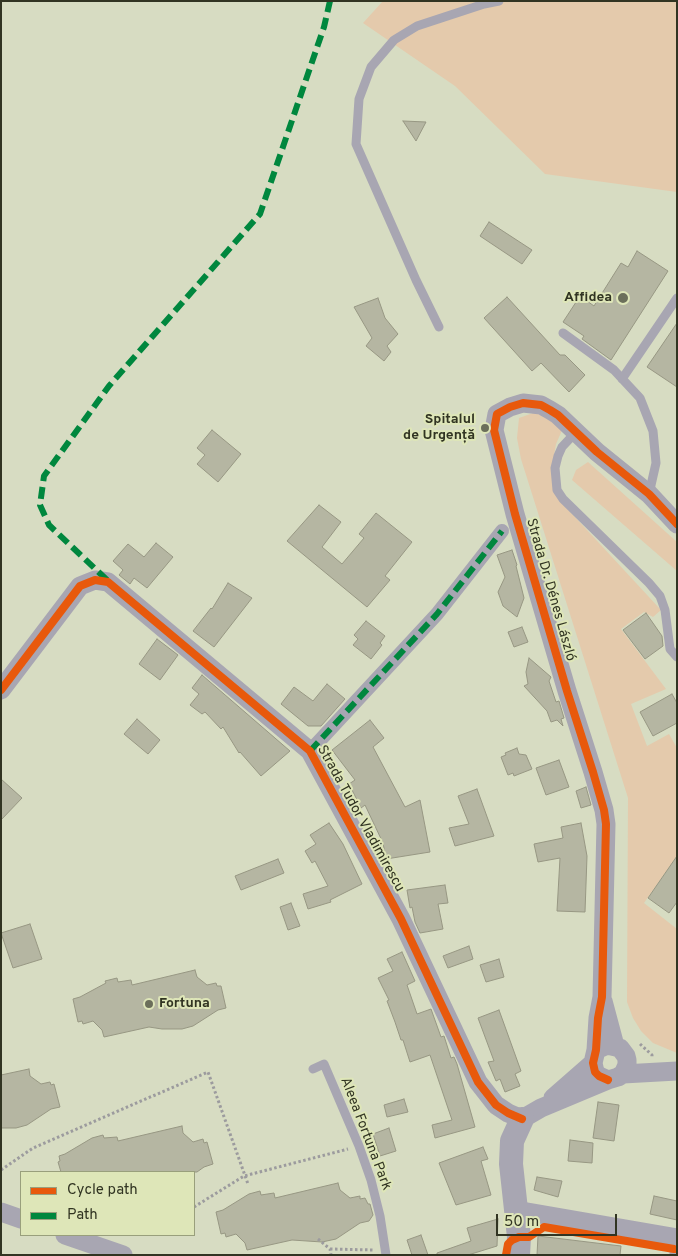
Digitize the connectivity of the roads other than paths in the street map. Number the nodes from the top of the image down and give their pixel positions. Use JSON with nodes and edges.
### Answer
{"nodes":[{"id":1,"x":499,"y":1,"type":"edge"},
{"id":2,"x":677,"y":298,"type":"edge"},
{"id":3,"x":439,"y":327,"type":"dead end"},
{"id":4,"x":563,"y":333,"type":"dead end"},
{"id":5,"x":622,"y":379,"type":"junction"},
{"id":6,"x":576,"y":432,"type":"junction"},
{"id":7,"x":649,"y":494,"type":"junction"},
{"id":8,"x":677,"y":524,"type":"edge"},
{"id":9,"x":502,"y":531,"type":"dead end"},
{"id":10,"x":677,"y":656,"type":"edge"},
{"id":11,"x":1,"y":690,"type":"edge"},
{"id":12,"x":310,"y":751,"type":"junction"},
{"id":13,"x":602,"y":997,"type":"junction"},
{"id":14,"x":621,"y":1051,"type":"junction"},
{"id":15,"x":594,"y":1056,"type":"junction"},
{"id":16,"x":313,"y":1070,"type":"dead end"},
{"id":17,"x":674,"y":1071,"type":"edge"},
{"id":18,"x":615,"y":1077,"type":"junction"},
{"id":19,"x":531,"y":1114,"type":"junction"},
{"id":20,"x":516,"y":1210,"type":"junction"},
{"id":21,"x":1,"y":1212,"type":"edge"},
{"id":22,"x":20,"y":1219,"type":"edge"},
{"id":23,"x":68,"y":1236,"type":"edge"},
{"id":24,"x":675,"y":1243,"type":"edge"},
{"id":25,"x":387,"y":1253,"type":"edge"},
{"id":26,"x":123,"y":1255,"type":"edge"},
{"id":27,"x":518,"y":1255,"type":"edge"}],
"edges":[{"from":1,"to":3,"type":"lane"},
{"from":2,"to":5,"type":"lane"},
{"from":4,"to":5,"type":"lane"},
{"from":5,"to":7,"type":"lane"},
{"from":6,"to":7,"type":"street","name":"Strada Dr. Dénes László"},
{"from":6,"to":10,"type":"lane"},
{"from":6,"to":13,"type":"street","name":"Strada Dr. Dénes László"},
{"from":7,"to":8,"type":"street","name":"Strada Dr. Dénes László"},
{"from":9,"to":12,"type":"street"},
{"from":11,"to":12,"type":"street","name":"Strada Tudor Vladimirescu"},
{"from":12,"to":19,"type":"street","name":"Strada Tudor Vladimirescu"},
{"from":13,"to":14,"type":"street"},
{"from":13,"to":15,"type":"street"},
{"from":14,"to":15,"type":"street"},
{"from":14,"to":17,"type":"street"},
{"from":14,"to":18,"type":"street"},
{"from":15,"to":18,"type":"street"},
{"from":15,"to":19,"type":"street"},
{"from":16,"to":25,"type":"lane","name":"Aleea Fortuna Park"},
{"from":17,"to":18,"type":"street"},
{"from":18,"to":19,"type":"street"},
{"from":19,"to":20,"type":"street"},
{"from":20,"to":24,"type":"street"},
{"from":20,"to":27,"type":"street"},
{"from":21,"to":22,"type":"street"},
{"from":23,"to":26,"type":"street"}]}
